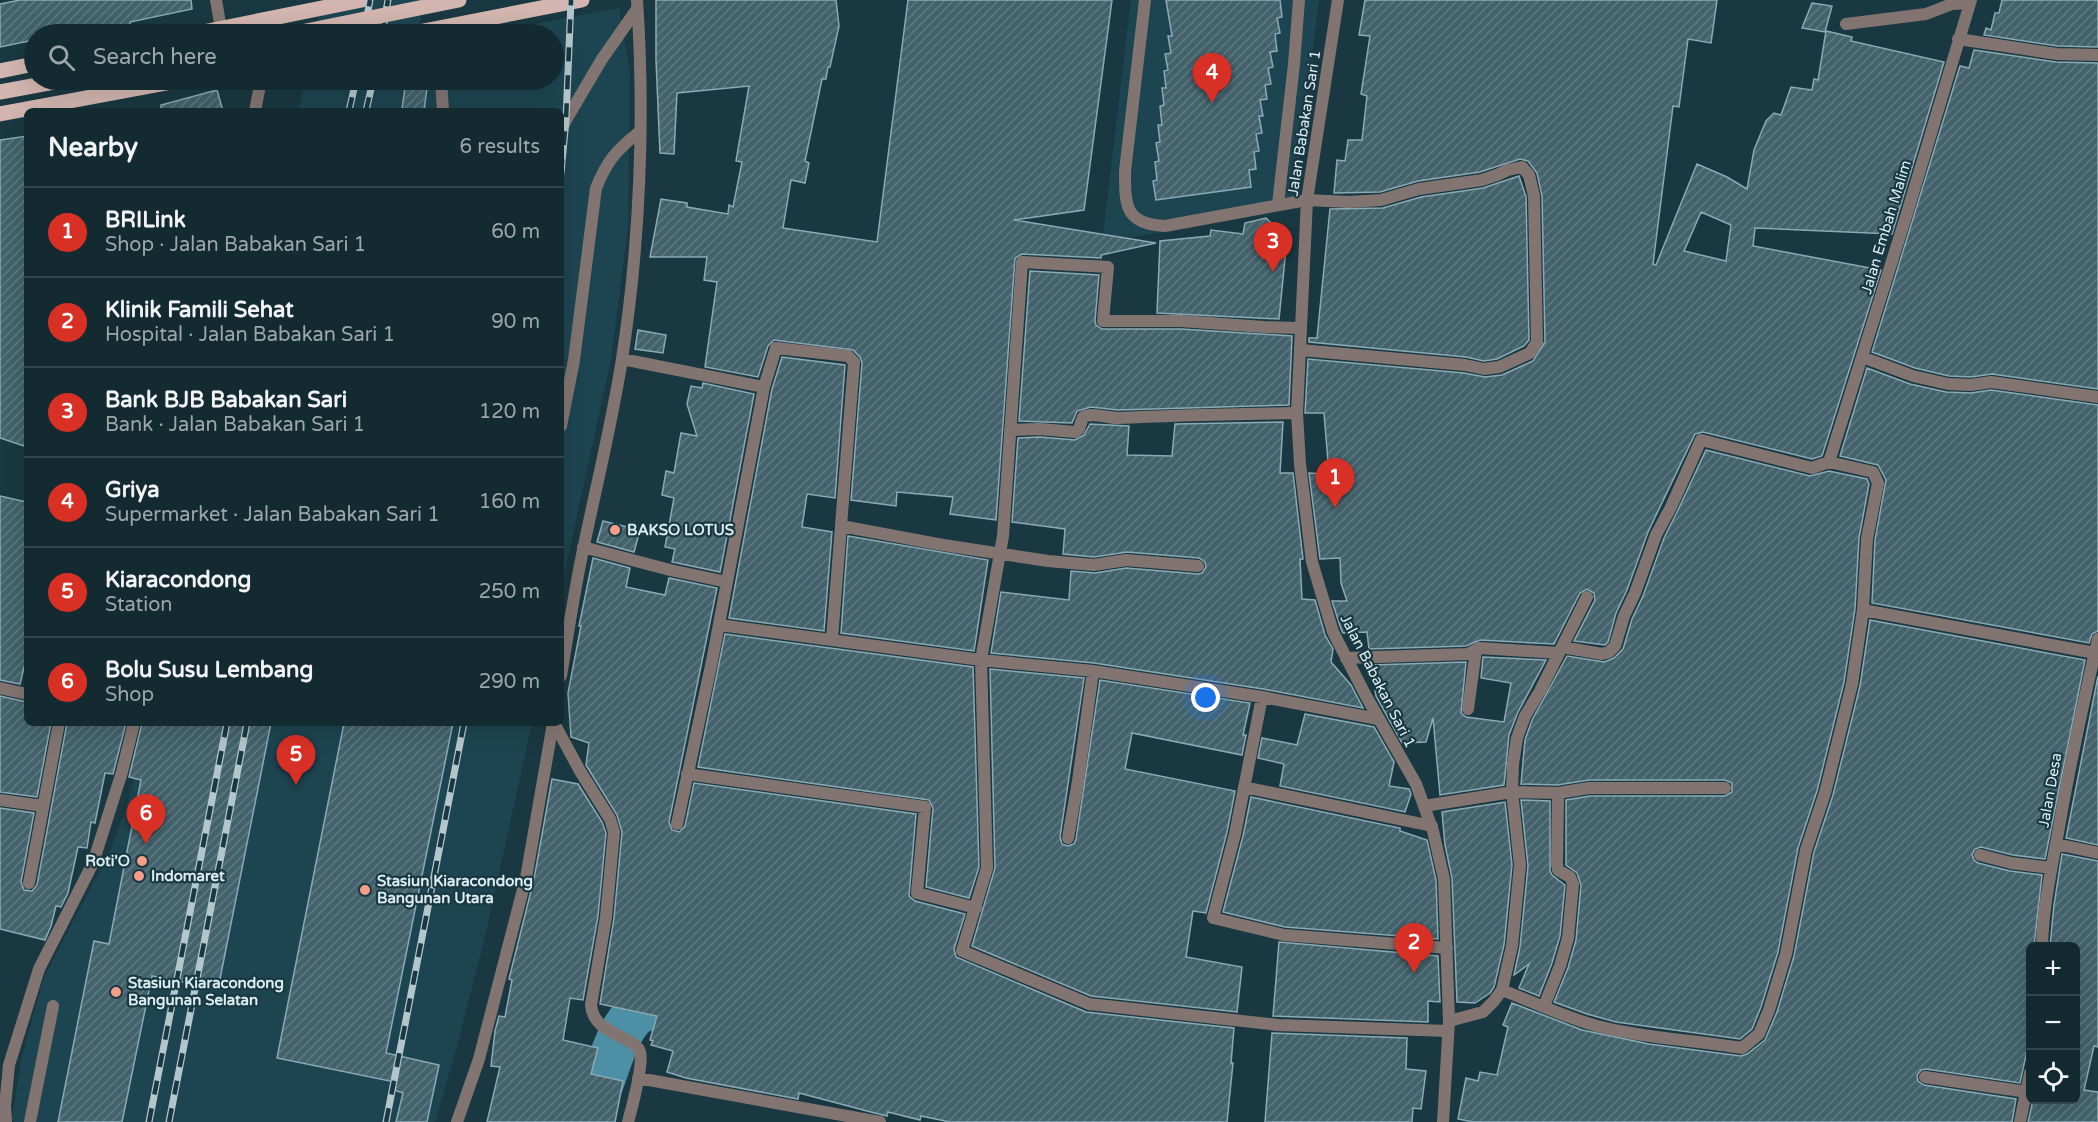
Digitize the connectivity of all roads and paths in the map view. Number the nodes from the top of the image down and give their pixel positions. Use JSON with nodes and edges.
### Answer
{"nodes":[{"id":1,"x":216,"y":0,"type":"edge"},
{"id":2,"x":362,"y":0,"type":"edge"},
{"id":3,"x":459,"y":0,"type":"edge"},
{"id":4,"x":582,"y":0,"type":"edge"},
{"id":5,"x":1145,"y":0,"type":"edge"},
{"id":6,"x":1299,"y":0,"type":"edge"},
{"id":7,"x":1338,"y":0,"type":"edge"},
{"id":8,"x":1970,"y":2,"type":"edge"},
{"id":9,"x":637,"y":4,"type":"edge"},
{"id":10,"x":534,"y":5,"type":"edge"},
{"id":11,"x":302,"y":6,"type":"edge"},
{"id":12,"x":220,"y":24,"type":"edge"},
{"id":13,"x":239,"y":24,"type":"edge"},
{"id":14,"x":340,"y":24,"type":"edge"},
{"id":15,"x":466,"y":24,"type":"edge"},
{"id":16,"x":1846,"y":24,"type":"dead end"},
{"id":17,"x":1958,"y":39,"type":"junction"},
{"id":18,"x":2098,"y":55,"type":"edge"},
{"id":19,"x":24,"y":66,"type":"edge"},
{"id":20,"x":0,"y":71,"type":"edge"},
{"id":21,"x":24,"y":88,"type":"edge"},
{"id":22,"x":129,"y":90,"type":"edge"},
{"id":23,"x":259,"y":90,"type":"edge"},
{"id":24,"x":442,"y":90,"type":"edge"},
{"id":25,"x":0,"y":92,"type":"edge"},
{"id":26,"x":32,"y":108,"type":"edge"},
{"id":27,"x":256,"y":108,"type":"edge"},
{"id":28,"x":443,"y":108,"type":"edge"},
{"id":29,"x":24,"y":110,"type":"edge"},
{"id":30,"x":0,"y":114,"type":"edge"},
{"id":31,"x":564,"y":126,"type":"edge"},
{"id":32,"x":640,"y":131,"type":"junction"},
{"id":33,"x":1307,"y":200,"type":"junction"},
{"id":34,"x":1278,"y":204,"type":"junction"},
{"id":35,"x":1301,"y":328,"type":"junction"},
{"id":36,"x":1301,"y":350,"type":"junction"},
{"id":37,"x":1862,"y":357,"type":"junction"},
{"id":38,"x":622,"y":359,"type":"junction"},
{"id":39,"x":764,"y":387,"type":"junction"},
{"id":40,"x":2098,"y":397,"type":"edge"},
{"id":41,"x":564,"y":411,"type":"edge"},
{"id":42,"x":1298,"y":414,"type":"junction"},
{"id":43,"x":1010,"y":429,"type":"junction"},
{"id":44,"x":1829,"y":462,"type":"junction"},
{"id":45,"x":841,"y":526,"type":"junction"},
{"id":46,"x":583,"y":547,"type":"junction"},
{"id":47,"x":1000,"y":554,"type":"junction"},
{"id":48,"x":1198,"y":566,"type":"dead end"},
{"id":49,"x":727,"y":582,"type":"junction"},
{"id":50,"x":1587,"y":597,"type":"dead end"},
{"id":51,"x":1863,"y":610,"type":"junction"},
{"id":52,"x":719,"y":625,"type":"junction"},
{"id":53,"x":832,"y":639,"type":"junction"},
{"id":54,"x":2098,"y":639,"type":"edge"},
{"id":55,"x":1476,"y":650,"type":"junction"},
{"id":56,"x":1561,"y":650,"type":"junction"},
{"id":57,"x":2095,"y":653,"type":"junction"},
{"id":58,"x":564,"y":658,"type":"edge"},
{"id":59,"x":1346,"y":658,"type":"junction"},
{"id":60,"x":981,"y":660,"type":"junction"},
{"id":61,"x":1093,"y":671,"type":"junction"},
{"id":62,"x":0,"y":688,"type":"edge"},
{"id":63,"x":24,"y":693,"type":"edge"},
{"id":64,"x":1262,"y":697,"type":"junction"},
{"id":65,"x":1468,"y":709,"type":"dead end"},
{"id":66,"x":1378,"y":719,"type":"junction"},
{"id":67,"x":58,"y":726,"type":"edge"},
{"id":68,"x":133,"y":726,"type":"edge"},
{"id":69,"x":552,"y":726,"type":"edge"},
{"id":70,"x":555,"y":726,"type":"edge"},
{"id":71,"x":687,"y":774,"type":"junction"},
{"id":72,"x":1244,"y":787,"type":"junction"},
{"id":73,"x":1725,"y":788,"type":"dead end"},
{"id":74,"x":1512,"y":792,"type":"junction"},
{"id":75,"x":1558,"y":793,"type":"junction"},
{"id":76,"x":0,"y":800,"type":"edge"},
{"id":77,"x":43,"y":806,"type":"junction"},
{"id":78,"x":1424,"y":806,"type":"junction"},
{"id":79,"x":677,"y":824,"type":"dead end"},
{"id":80,"x":1432,"y":826,"type":"junction"},
{"id":81,"x":1068,"y":838,"type":"dead end"},
{"id":82,"x":2056,"y":844,"type":"junction"},
{"id":83,"x":2098,"y":853,"type":"edge"},
{"id":84,"x":1980,"y":855,"type":"dead end"},
{"id":85,"x":2051,"y":868,"type":"junction"},
{"id":86,"x":29,"y":883,"type":"dead end"},
{"id":87,"x":976,"y":908,"type":"junction"},
{"id":88,"x":2042,"y":942,"type":"edge"},
{"id":89,"x":1447,"y":948,"type":"junction"},
{"id":90,"x":1502,"y":990,"type":"junction"},
{"id":91,"x":52,"y":1006,"type":"dead end"},
{"id":92,"x":1544,"y":1006,"type":"junction"},
{"id":93,"x":1448,"y":1026,"type":"junction"},
{"id":94,"x":1925,"y":1077,"type":"dead end"},
{"id":95,"x":638,"y":1078,"type":"junction"},
{"id":96,"x":2026,"y":1092,"type":"joint"},
{"id":97,"x":6,"y":1122,"type":"edge"},
{"id":98,"x":30,"y":1122,"type":"edge"},
{"id":99,"x":457,"y":1122,"type":"edge"},
{"id":100,"x":628,"y":1122,"type":"edge"},
{"id":101,"x":880,"y":1122,"type":"edge"},
{"id":102,"x":1443,"y":1122,"type":"edge"},
{"id":103,"x":2020,"y":1122,"type":"edge"}],
"edges":[{"from":1,"to":12,"type":"street"},
{"from":2,"to":11,"type":"main road"},
{"from":3,"to":14,"type":"main road","bridge":true},
{"from":4,"to":10,"type":"main road"},
{"from":5,"to":34,"type":"street"},
{"from":6,"to":34,"type":"street"},
{"from":7,"to":33,"type":"street","name":"Jalan Babakan Sari 1"},
{"from":8,"to":16,"type":"street"},
{"from":8,"to":17,"type":"street","name":"Jalan Embah Malim"},
{"from":9,"to":31,"type":"street"},
{"from":9,"to":32,"type":"street"},
{"from":10,"to":15,"type":"main road"},
{"from":11,"to":13,"type":"main road"},
{"from":17,"to":18,"type":"street"},
{"from":17,"to":37,"type":"street","name":"Jalan Embah Malim"},
{"from":19,"to":20,"type":"main road"},
{"from":21,"to":25,"type":"main road"},
{"from":22,"to":26,"type":"main road"},
{"from":23,"to":27,"type":"street"},
{"from":24,"to":28,"type":"street"},
{"from":29,"to":30,"type":"main road"},
{"from":32,"to":38,"type":"street"},
{"from":32,"to":41,"type":"street"},
{"from":33,"to":34,"type":"street"},
{"from":33,"to":35,"type":"street","name":"Jalan Babakan Sari 1"},
{"from":33,"to":36,"type":"street"},
{"from":35,"to":36,"type":"street","name":"Jalan Babakan Sari 1"},
{"from":35,"to":43,"type":"street"},
{"from":36,"to":42,"type":"street","name":"Jalan Babakan Sari 1"},
{"from":37,"to":40,"type":"street"},
{"from":37,"to":44,"type":"street","name":"Jalan Embah Malim"},
{"from":38,"to":39,"type":"street"},
{"from":38,"to":46,"type":"street"},
{"from":39,"to":45,"type":"street"},
{"from":39,"to":49,"type":"street"},
{"from":42,"to":43,"type":"street"},
{"from":42,"to":59,"type":"street","name":"Jalan Babakan Sari 1"},
{"from":43,"to":47,"type":"street"},
{"from":44,"to":51,"type":"street"},
{"from":44,"to":56,"type":"street"},
{"from":45,"to":47,"type":"street"},
{"from":45,"to":53,"type":"street"},
{"from":46,"to":49,"type":"street"},
{"from":46,"to":58,"type":"street"},
{"from":47,"to":48,"type":"street"},
{"from":47,"to":60,"type":"street"},
{"from":49,"to":52,"type":"street"},
{"from":50,"to":56,"type":"street"},
{"from":51,"to":57,"type":"street"},
{"from":51,"to":92,"type":"street"},
{"from":52,"to":53,"type":"street"},
{"from":52,"to":71,"type":"street"},
{"from":53,"to":60,"type":"street"},
{"from":54,"to":57,"type":"street","name":"Jalan Desa"},
{"from":55,"to":56,"type":"street"},
{"from":55,"to":59,"type":"street"},
{"from":55,"to":65,"type":"street"},
{"from":56,"to":74,"type":"street"},
{"from":57,"to":82,"type":"street","name":"Jalan Desa"},
{"from":59,"to":66,"type":"street","name":"Jalan Babakan Sari 1"},
{"from":60,"to":61,"type":"street"},
{"from":60,"to":87,"type":"street"},
{"from":61,"to":64,"type":"street"},
{"from":61,"to":81,"type":"street"},
{"from":62,"to":63,"type":"street"},
{"from":64,"to":66,"type":"street"},
{"from":64,"to":72,"type":"street"},
{"from":66,"to":78,"type":"street","name":"Jalan Babakan Sari 1"},
{"from":67,"to":77,"type":"street"},
{"from":68,"to":97,"type":"street"},
{"from":69,"to":99,"type":"street"},
{"from":70,"to":95,"type":"street"},
{"from":71,"to":79,"type":"street"},
{"from":71,"to":87,"type":"street"},
{"from":72,"to":80,"type":"street"},
{"from":72,"to":89,"type":"street"},
{"from":73,"to":75,"type":"street"},
{"from":74,"to":75,"type":"street"},
{"from":74,"to":78,"type":"street"},
{"from":74,"to":90,"type":"street"},
{"from":75,"to":92,"type":"street"},
{"from":76,"to":77,"type":"street"},
{"from":77,"to":86,"type":"street"},
{"from":78,"to":80,"type":"street","name":"Jalan Babakan Sari 1"},
{"from":80,"to":89,"type":"street","name":"Jalan Babakan Sari 1"},
{"from":82,"to":83,"type":"street"},
{"from":82,"to":85,"type":"street","name":"Jalan Desa"},
{"from":84,"to":85,"type":"street"},
{"from":85,"to":88,"type":"street","name":"Jalan Desa"},
{"from":87,"to":93,"type":"street"},
{"from":89,"to":93,"type":"street","name":"Jalan Babakan Sari 1"},
{"from":90,"to":92,"type":"street"},
{"from":90,"to":93,"type":"street"},
{"from":91,"to":98,"type":"street"},
{"from":93,"to":102,"type":"street","name":"Jalan Babakan Sari 1"},
{"from":94,"to":96,"type":"street"},
{"from":95,"to":100,"type":"street"},
{"from":95,"to":101,"type":"street"},
{"from":96,"to":103,"type":"street"}]}
